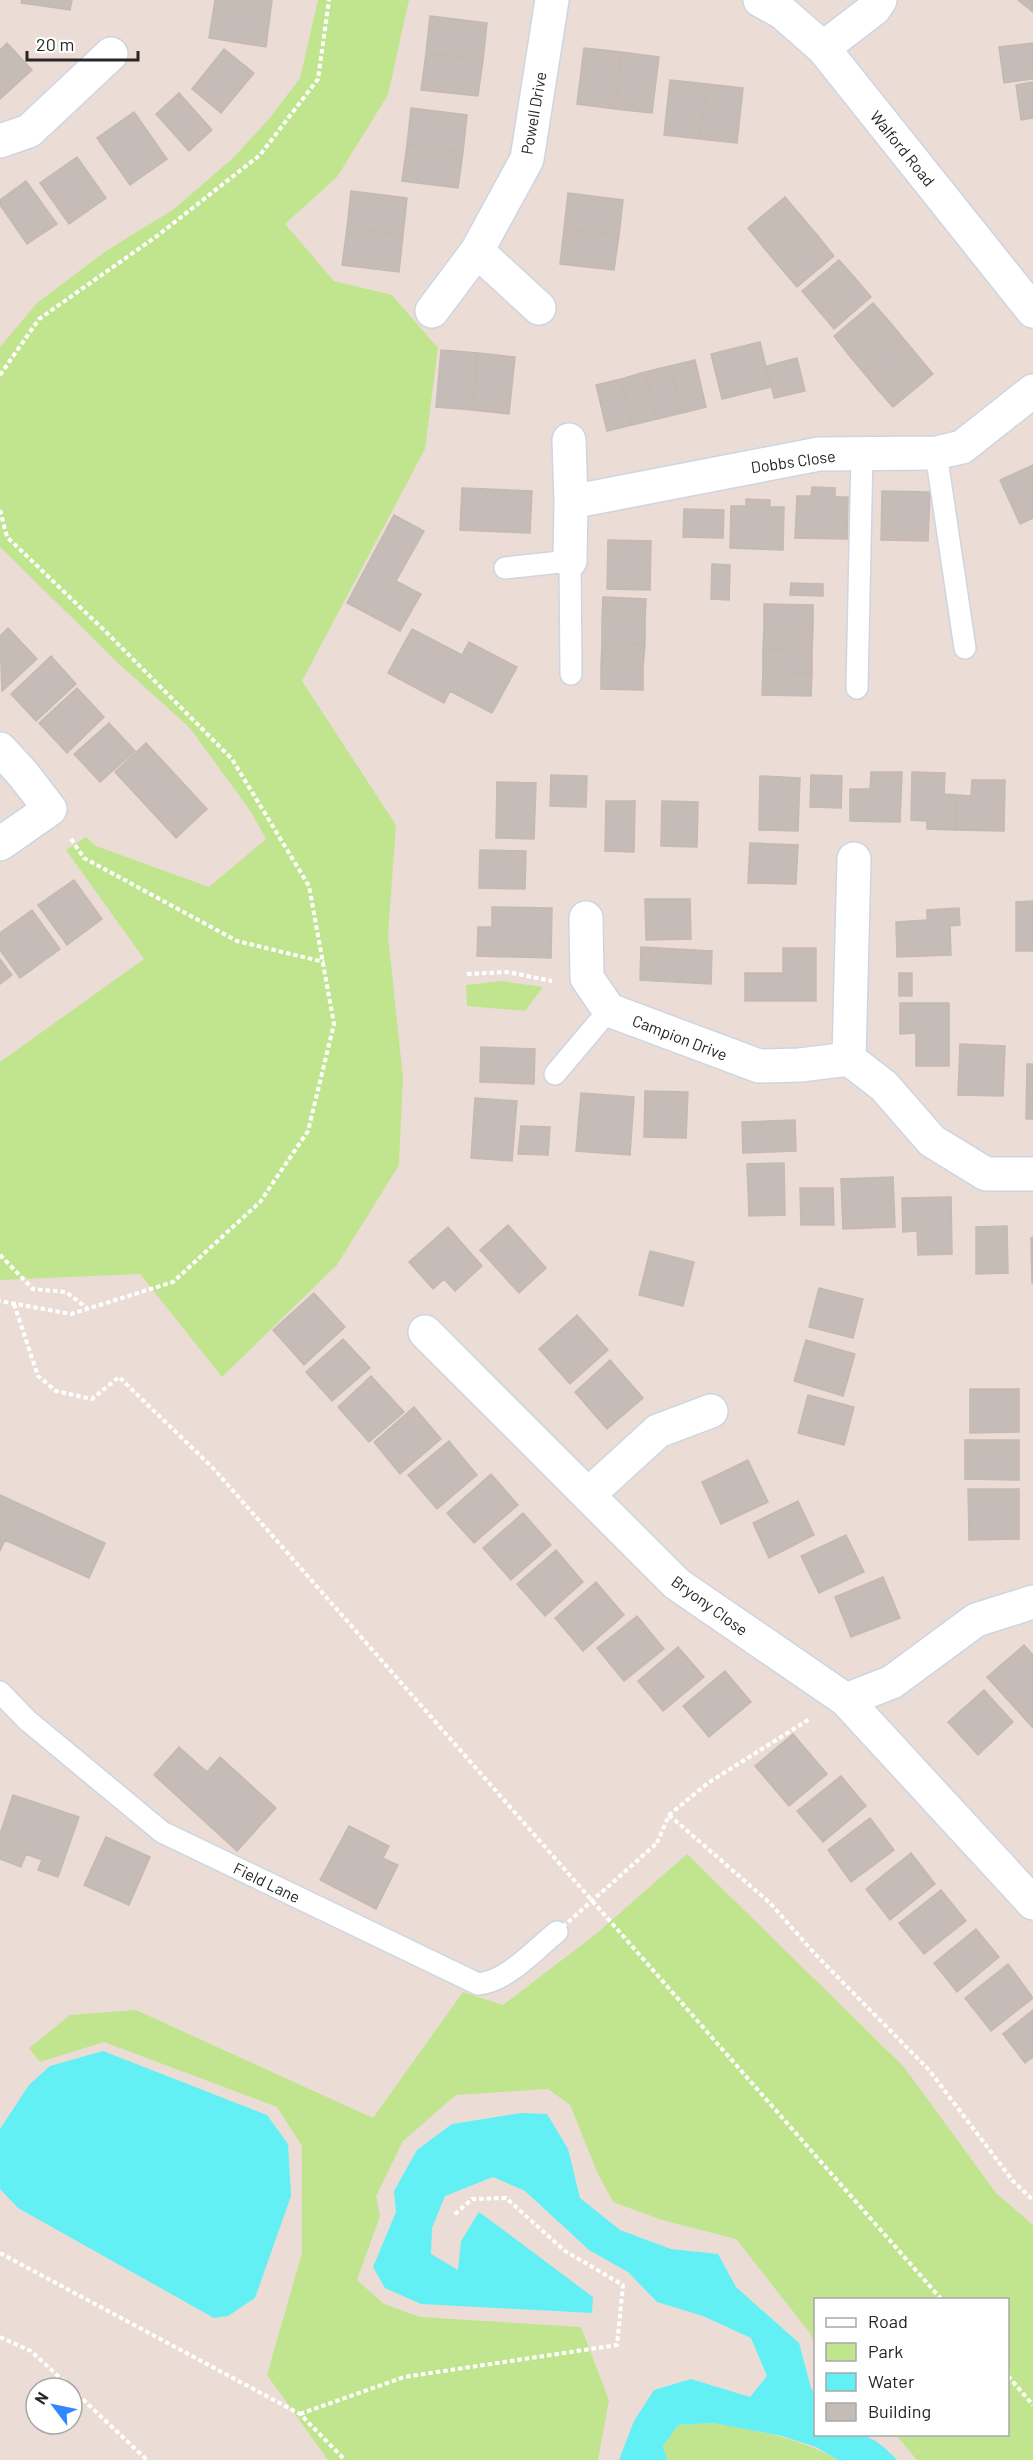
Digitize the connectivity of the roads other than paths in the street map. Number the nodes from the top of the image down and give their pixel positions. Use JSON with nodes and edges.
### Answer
{"nodes":[{"id":1,"x":552,"y":0,"type":"edge"},
{"id":2,"x":760,"y":0,"type":"edge"},
{"id":3,"x":880,"y":0,"type":"edge"},
{"id":4,"x":823,"y":48,"type":"junction"},
{"id":5,"x":111,"y":54,"type":"dead end"},
{"id":6,"x":0,"y":141,"type":"edge"},
{"id":7,"x":477,"y":251,"type":"junction"},
{"id":8,"x":539,"y":308,"type":"dead end"},
{"id":9,"x":432,"y":311,"type":"dead end"},
{"id":10,"x":1033,"y":311,"type":"edge"},
{"id":11,"x":1033,"y":391,"type":"edge"},
{"id":12,"x":569,"y":440,"type":"dead end"},
{"id":13,"x":936,"y":453,"type":"junction"},
{"id":14,"x":862,"y":454,"type":"junction"},
{"id":15,"x":571,"y":502,"type":"junction"},
{"id":16,"x":570,"y":561,"type":"junction"},
{"id":17,"x":505,"y":568,"type":"dead end"},
{"id":18,"x":965,"y":648,"type":"dead end"},
{"id":19,"x":571,"y":674,"type":"dead end"},
{"id":20,"x":857,"y":688,"type":"dead end"},
{"id":21,"x":0,"y":749,"type":"edge"},
{"id":22,"x":0,"y":844,"type":"edge"},
{"id":23,"x":854,"y":859,"type":"dead end"},
{"id":24,"x":586,"y":918,"type":"dead end"},
{"id":25,"x":609,"y":1010,"type":"junction"},
{"id":26,"x":849,"y":1059,"type":"junction"},
{"id":27,"x":555,"y":1074,"type":"dead end"},
{"id":28,"x":1033,"y":1174,"type":"edge"},
{"id":29,"x":425,"y":1332,"type":"dead end"},
{"id":30,"x":711,"y":1411,"type":"dead end"},
{"id":31,"x":588,"y":1495,"type":"junction"},
{"id":32,"x":1033,"y":1602,"type":"edge"},
{"id":33,"x":0,"y":1692,"type":"edge"},
{"id":34,"x":846,"y":1700,"type":"junction"},
{"id":35,"x":1033,"y":1903,"type":"edge"},
{"id":36,"x":557,"y":1932,"type":"road end"}],
"edges":[{"from":1,"to":7,"type":"street","name":"Powell Drive"},
{"from":2,"to":4,"type":"street","name":"Walford Road"},
{"from":3,"to":4,"type":"street"},
{"from":4,"to":10,"type":"street","name":"Walford Road"},
{"from":5,"to":6,"type":"street"},
{"from":7,"to":8,"type":"street"},
{"from":7,"to":9,"type":"street","name":"Powell Drive"},
{"from":11,"to":13,"type":"street","name":"Dobbs Close"},
{"from":12,"to":15,"type":"street"},
{"from":13,"to":14,"type":"street","name":"Dobbs Close"},
{"from":13,"to":18,"type":"lane"},
{"from":14,"to":15,"type":"street","name":"Dobbs Close"},
{"from":14,"to":20,"type":"lane"},
{"from":15,"to":16,"type":"street"},
{"from":16,"to":17,"type":"lane"},
{"from":16,"to":19,"type":"lane"},
{"from":21,"to":22,"type":"street"},
{"from":23,"to":26,"type":"street"},
{"from":24,"to":25,"type":"street"},
{"from":25,"to":26,"type":"street","name":"Campion Drive"},
{"from":25,"to":27,"type":"lane"},
{"from":26,"to":28,"type":"street"},
{"from":29,"to":31,"type":"street","name":"Bryony Close"},
{"from":30,"to":31,"type":"street"},
{"from":31,"to":34,"type":"street","name":"Bryony Close"},
{"from":32,"to":34,"type":"street"},
{"from":33,"to":36,"type":"lane","name":"Field Lane"},
{"from":34,"to":35,"type":"street","name":"Bryony Close"}]}
